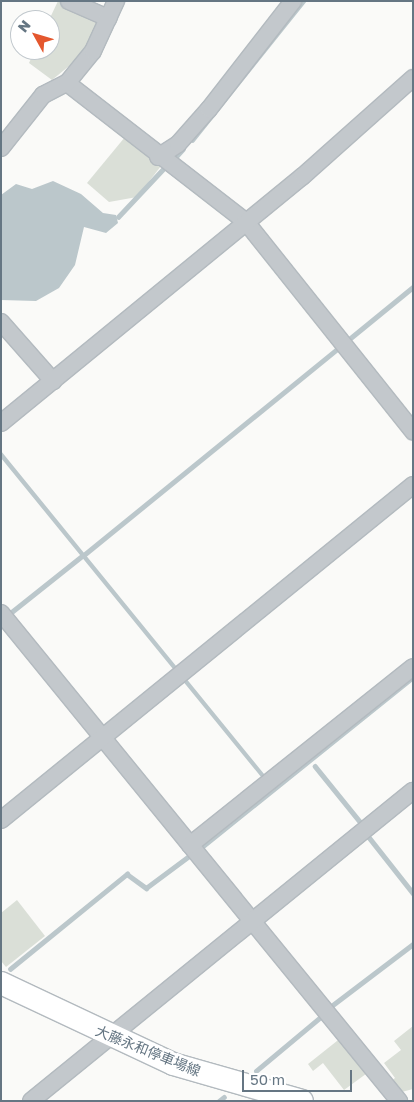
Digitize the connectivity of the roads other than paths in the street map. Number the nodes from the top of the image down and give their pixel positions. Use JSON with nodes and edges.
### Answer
{"nodes":[{"id":1,"x":69,"y":1,"type":"edge"},
{"id":2,"x":116,"y":1,"type":"edge"},
{"id":3,"x":293,"y":1,"type":"edge"},
{"id":4,"x":108,"y":18,"type":"junction"},
{"id":5,"x":413,"y":78,"type":"edge"},
{"id":6,"x":67,"y":83,"type":"junction"},
{"id":7,"x":1,"y":148,"type":"edge"},
{"id":8,"x":158,"y":157,"type":"junction"},
{"id":9,"x":246,"y":222,"type":"junction"},
{"id":10,"x":1,"y":322,"type":"edge"},
{"id":11,"x":53,"y":381,"type":"junction"},
{"id":12,"x":1,"y":423,"type":"edge"},
{"id":13,"x":413,"y":431,"type":"edge"},
{"id":14,"x":413,"y":485,"type":"edge"},
{"id":15,"x":1,"y":613,"type":"edge"},
{"id":16,"x":413,"y":667,"type":"edge"},
{"id":17,"x":103,"y":739,"type":"junction"},
{"id":18,"x":413,"y":791,"type":"edge"},
{"id":19,"x":1,"y":820,"type":"edge"},
{"id":20,"x":193,"y":849,"type":"junction"},
{"id":21,"x":252,"y":922,"type":"junction"},
{"id":22,"x":1,"y":983,"type":"edge"},
{"id":23,"x":108,"y":1037,"type":"junction"},
{"id":24,"x":413,"y":1095,"type":"edge"},
{"id":25,"x":31,"y":1101,"type":"edge"},
{"id":26,"x":302,"y":1101,"type":"edge"},
{"id":27,"x":399,"y":1101,"type":"edge"},
{"id":28,"x":406,"y":1101,"type":"edge"}],
"edges":[{"from":1,"to":4,"type":"street"},
{"from":2,"to":4,"type":"street"},
{"from":3,"to":8,"type":"street"},
{"from":4,"to":6,"type":"street"},
{"from":5,"to":9,"type":"street"},
{"from":6,"to":7,"type":"street"},
{"from":6,"to":8,"type":"street"},
{"from":8,"to":9,"type":"street"},
{"from":9,"to":11,"type":"street"},
{"from":9,"to":13,"type":"street"},
{"from":10,"to":11,"type":"street"},
{"from":11,"to":12,"type":"street"},
{"from":14,"to":17,"type":"street"},
{"from":15,"to":17,"type":"street"},
{"from":16,"to":20,"type":"street"},
{"from":17,"to":19,"type":"street"},
{"from":17,"to":20,"type":"street"},
{"from":18,"to":21,"type":"street"},
{"from":20,"to":21,"type":"street"},
{"from":21,"to":23,"type":"street"},
{"from":21,"to":27,"type":"street"},
{"from":22,"to":23,"type":"main road","name":"大藤永和停車場線"},
{"from":23,"to":25,"type":"street"},
{"from":23,"to":26,"type":"main road","name":"大藤永和停車場線"},
{"from":24,"to":28,"type":"street"}]}
